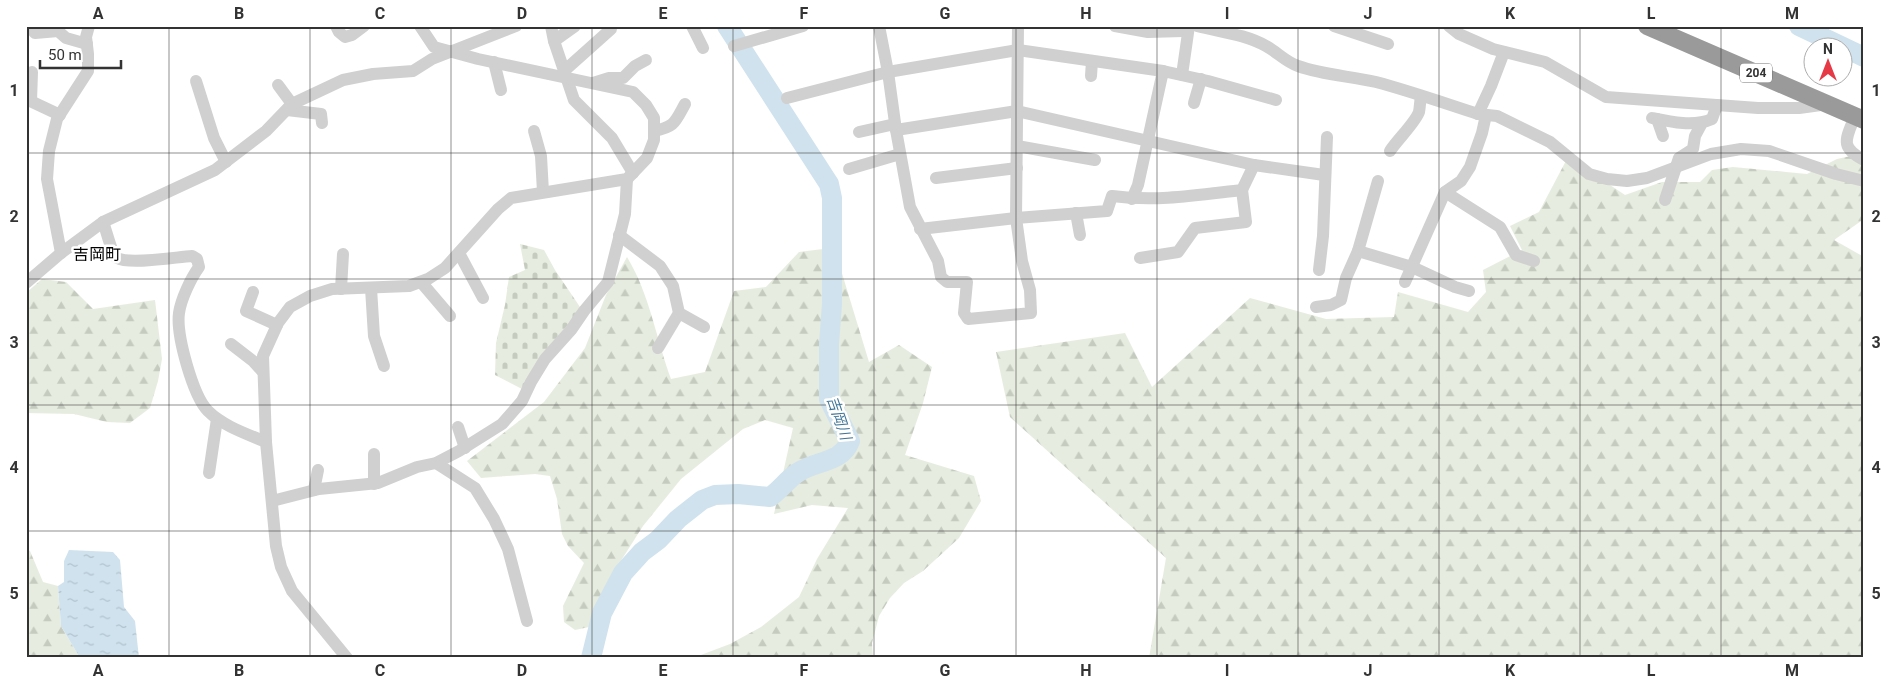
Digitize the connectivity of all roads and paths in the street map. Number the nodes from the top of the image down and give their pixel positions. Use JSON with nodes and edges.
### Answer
{"nodes":[{"id":1,"x":29,"y":26,"type":"edge"},
{"id":2,"x":89,"y":26,"type":"edge"},
{"id":3,"x":336,"y":26,"type":"edge"},
{"id":4,"x":364,"y":26,"type":"edge"},
{"id":5,"x":420,"y":26,"type":"edge"},
{"id":6,"x":516,"y":26,"type":"edge"},
{"id":7,"x":551,"y":26,"type":"edge"},
{"id":8,"x":575,"y":26,"type":"edge"},
{"id":9,"x":692,"y":26,"type":"edge"},
{"id":10,"x":803,"y":26,"type":"edge"},
{"id":11,"x":879,"y":26,"type":"edge"},
{"id":12,"x":1018,"y":26,"type":"edge"},
{"id":13,"x":1115,"y":26,"type":"edge"},
{"id":14,"x":1197,"y":26,"type":"edge"},
{"id":15,"x":1334,"y":26,"type":"edge"},
{"id":16,"x":1449,"y":26,"type":"edge"},
{"id":17,"x":1647,"y":26,"type":"edge"},
{"id":18,"x":611,"y":29,"type":"dead end"},
{"id":19,"x":1186,"y":29,"type":"edge"},
{"id":20,"x":554,"y":41,"type":"junction"},
{"id":21,"x":87,"y":44,"type":"junction"},
{"id":22,"x":1388,"y":44,"type":"dead end"},
{"id":23,"x":734,"y":46,"type":"dead end"},
{"id":24,"x":703,"y":48,"type":"dead end"},
{"id":25,"x":1018,"y":50,"type":"junction"},
{"id":26,"x":450,"y":52,"type":"junction"},
{"id":27,"x":1504,"y":52,"type":"junction"},
{"id":28,"x":646,"y":60,"type":"dead end"},
{"id":29,"x":1092,"y":61,"type":"junction"},
{"id":30,"x":494,"y":62,"type":"junction"},
{"id":31,"x":1163,"y":71,"type":"junction"},
{"id":32,"x":32,"y":72,"type":"dead end"},
{"id":33,"x":888,"y":72,"type":"junction"},
{"id":34,"x":566,"y":74,"type":"junction"},
{"id":35,"x":1182,"y":75,"type":"junction"},
{"id":36,"x":1091,"y":76,"type":"dead end"},
{"id":37,"x":1201,"y":79,"type":"junction"},
{"id":38,"x":196,"y":82,"type":"dead end"},
{"id":39,"x":592,"y":83,"type":"junction"},
{"id":40,"x":278,"y":85,"type":"dead end"},
{"id":41,"x":501,"y":90,"type":"dead end"},
{"id":42,"x":1421,"y":96,"type":"junction"},
{"id":43,"x":787,"y":98,"type":"dead end"},
{"id":44,"x":29,"y":100,"type":"edge"},
{"id":45,"x":1276,"y":100,"type":"dead end"},
{"id":46,"x":1194,"y":103,"type":"dead end"},
{"id":47,"x":685,"y":104,"type":"dead end"},
{"id":48,"x":1828,"y":104,"type":"junction"},
{"id":49,"x":1716,"y":105,"type":"junction"},
{"id":50,"x":290,"y":107,"type":"junction"},
{"id":51,"x":1017,"y":111,"type":"junction"},
{"id":52,"x":1482,"y":114,"type":"junction"},
{"id":53,"x":60,"y":115,"type":"junction"},
{"id":54,"x":1859,"y":118,"type":"edge"},
{"id":55,"x":322,"y":123,"type":"dead end"},
{"id":56,"x":1702,"y":123,"type":"junction"},
{"id":57,"x":896,"y":127,"type":"junction"},
{"id":58,"x":534,"y":131,"type":"dead end"},
{"id":59,"x":654,"y":131,"type":"junction"},
{"id":60,"x":859,"y":132,"type":"dead end"},
{"id":61,"x":1663,"y":136,"type":"dead end"},
{"id":62,"x":1327,"y":137,"type":"dead end"},
{"id":63,"x":1148,"y":140,"type":"junction"},
{"id":64,"x":1017,"y":146,"type":"junction"},
{"id":65,"x":1390,"y":151,"type":"dead end"},
{"id":66,"x":900,"y":154,"type":"junction"},
{"id":67,"x":1095,"y":160,"type":"dead end"},
{"id":68,"x":1864,"y":160,"type":"edge"},
{"id":69,"x":226,"y":162,"type":"junction"},
{"id":70,"x":1254,"y":165,"type":"junction"},
{"id":71,"x":1677,"y":165,"type":"junction"},
{"id":72,"x":1017,"y":168,"type":"junction"},
{"id":73,"x":849,"y":169,"type":"dead end"},
{"id":74,"x":1324,"y":175,"type":"junction"},
{"id":75,"x":630,"y":176,"type":"junction"},
{"id":76,"x":936,"y":178,"type":"dead end"},
{"id":77,"x":1378,"y":181,"type":"dead end"},
{"id":78,"x":1864,"y":181,"type":"edge"},
{"id":79,"x":1242,"y":190,"type":"junction"},
{"id":80,"x":542,"y":192,"type":"junction"},
{"id":81,"x":1445,"y":192,"type":"junction"},
{"id":82,"x":1132,"y":199,"type":"junction"},
{"id":83,"x":1665,"y":200,"type":"dead end"},
{"id":84,"x":1076,"y":213,"type":"junction"},
{"id":85,"x":1016,"y":218,"type":"junction"},
{"id":86,"x":102,"y":222,"type":"junction"},
{"id":87,"x":920,"y":229,"type":"junction"},
{"id":88,"x":619,"y":235,"type":"junction"},
{"id":89,"x":1080,"y":235,"type":"dead end"},
{"id":90,"x":1358,"y":251,"type":"junction"},
{"id":91,"x":61,"y":253,"type":"junction"},
{"id":92,"x":459,"y":253,"type":"junction"},
{"id":93,"x":343,"y":254,"type":"dead end"},
{"id":94,"x":1140,"y":258,"type":"dead end"},
{"id":95,"x":1534,"y":261,"type":"dead end"},
{"id":96,"x":1412,"y":267,"type":"junction"},
{"id":97,"x":1319,"y":270,"type":"dead end"},
{"id":98,"x":421,"y":282,"type":"junction"},
{"id":99,"x":1404,"y":282,"type":"dead end"},
{"id":100,"x":26,"y":283,"type":"edge"},
{"id":101,"x":371,"y":288,"type":"junction"},
{"id":102,"x":341,"y":289,"type":"junction"},
{"id":103,"x":1469,"y":290,"type":"dead end"},
{"id":104,"x":253,"y":292,"type":"dead end"},
{"id":105,"x":483,"y":298,"type":"dead end"},
{"id":106,"x":1316,"y":307,"type":"dead end"},
{"id":107,"x":680,"y":313,"type":"junction"},
{"id":108,"x":450,"y":316,"type":"dead end"},
{"id":109,"x":277,"y":325,"type":"junction"},
{"id":110,"x":704,"y":327,"type":"dead end"},
{"id":111,"x":231,"y":344,"type":"dead end"},
{"id":112,"x":658,"y":348,"type":"dead end"},
{"id":113,"x":384,"y":366,"type":"dead end"},
{"id":114,"x":263,"y":372,"type":"junction"},
{"id":115,"x":217,"y":419,"type":"junction"},
{"id":116,"x":458,"y":427,"type":"dead end"},
{"id":117,"x":266,"y":442,"type":"junction"},
{"id":118,"x":465,"y":448,"type":"junction"},
{"id":119,"x":374,"y":454,"type":"dead end"},
{"id":120,"x":436,"y":463,"type":"junction"},
{"id":121,"x":318,"y":470,"type":"dead end"},
{"id":122,"x":209,"y":473,"type":"dead end"},
{"id":123,"x":374,"y":484,"type":"junction"},
{"id":124,"x":314,"y":490,"type":"junction"},
{"id":125,"x":272,"y":500,"type":"junction"},
{"id":126,"x":527,"y":620,"type":"dead end"},
{"id":127,"x":347,"y":658,"type":"edge"}],
"edges":[{"from":1,"to":21,"type":"street"},
{"from":2,"to":21,"type":"street"},
{"from":3,"to":4,"type":"street"},
{"from":5,"to":26,"type":"street"},
{"from":6,"to":26,"type":"street"},
{"from":7,"to":20,"type":"street"},
{"from":8,"to":20,"type":"street"},
{"from":9,"to":24,"type":"street"},
{"from":10,"to":23,"type":"street"},
{"from":11,"to":33,"type":"street"},
{"from":12,"to":25,"type":"street"},
{"from":13,"to":19,"type":"street"},
{"from":14,"to":42,"type":"street"},
{"from":15,"to":22,"type":"street"},
{"from":16,"to":27,"type":"street"},
{"from":17,"to":48,"type":"highway","number":"204"},
{"from":18,"to":34,"type":"street"},
{"from":19,"to":35,"type":"street"},
{"from":20,"to":34,"type":"street"},
{"from":21,"to":53,"type":"street"},
{"from":25,"to":29,"type":"street"},
{"from":25,"to":33,"type":"street"},
{"from":25,"to":51,"type":"street"},
{"from":26,"to":30,"type":"street"},
{"from":26,"to":50,"type":"street"},
{"from":27,"to":49,"type":"street"},
{"from":27,"to":52,"type":"street"},
{"from":28,"to":39,"type":"street"},
{"from":29,"to":31,"type":"street"},
{"from":29,"to":36,"type":"street"},
{"from":30,"to":34,"type":"street"},
{"from":30,"to":41,"type":"street"},
{"from":31,"to":35,"type":"street"},
{"from":31,"to":63,"type":"street"},
{"from":32,"to":44,"type":"street"},
{"from":33,"to":43,"type":"street"},
{"from":33,"to":57,"type":"street"},
{"from":34,"to":39,"type":"street"},
{"from":34,"to":75,"type":"street"},
{"from":35,"to":37,"type":"street"},
{"from":37,"to":45,"type":"street"},
{"from":37,"to":46,"type":"street"},
{"from":38,"to":69,"type":"street"},
{"from":39,"to":59,"type":"street"},
{"from":40,"to":50,"type":"street"},
{"from":42,"to":52,"type":"street"},
{"from":42,"to":65,"type":"street"},
{"from":44,"to":53,"type":"street"},
{"from":47,"to":59,"type":"street"},
{"from":48,"to":49,"type":"street"},
{"from":48,"to":54,"type":"highway","number":"204"},
{"from":49,"to":56,"type":"street"},
{"from":50,"to":55,"type":"street"},
{"from":50,"to":69,"type":"street"},
{"from":51,"to":57,"type":"street"},
{"from":51,"to":63,"type":"street"},
{"from":51,"to":64,"type":"street"},
{"from":52,"to":71,"type":"street"},
{"from":52,"to":81,"type":"street"},
{"from":53,"to":91,"type":"street"},
{"from":54,"to":68,"type":"street"},
{"from":56,"to":61,"type":"street"},
{"from":56,"to":71,"type":"street"},
{"from":57,"to":60,"type":"street"},
{"from":57,"to":66,"type":"street"},
{"from":58,"to":80,"type":"street"},
{"from":59,"to":75,"type":"street"},
{"from":62,"to":74,"type":"street"},
{"from":63,"to":70,"type":"street"},
{"from":63,"to":82,"type":"street"},
{"from":64,"to":67,"type":"street"},
{"from":64,"to":72,"type":"street"},
{"from":66,"to":73,"type":"street"},
{"from":66,"to":87,"type":"street"},
{"from":69,"to":86,"type":"street"},
{"from":70,"to":74,"type":"street"},
{"from":70,"to":79,"type":"street"},
{"from":71,"to":78,"type":"street"},
{"from":71,"to":83,"type":"street"},
{"from":72,"to":76,"type":"street"},
{"from":72,"to":85,"type":"street"},
{"from":74,"to":97,"type":"street"},
{"from":75,"to":80,"type":"street"},
{"from":75,"to":88,"type":"street"},
{"from":77,"to":90,"type":"street"},
{"from":79,"to":82,"type":"street"},
{"from":79,"to":94,"type":"street"},
{"from":80,"to":92,"type":"street"},
{"from":81,"to":95,"type":"street"},
{"from":81,"to":96,"type":"street"},
{"from":82,"to":84,"type":"street"},
{"from":84,"to":85,"type":"street"},
{"from":84,"to":89,"type":"street"},
{"from":85,"to":87,"type":"street"},
{"from":85,"to":87,"type":"street"},
{"from":86,"to":91,"type":"street"},
{"from":86,"to":115,"type":"street"},
{"from":88,"to":107,"type":"street"},
{"from":88,"to":118,"type":"street"},
{"from":90,"to":96,"type":"street"},
{"from":90,"to":106,"type":"street"},
{"from":91,"to":100,"type":"street"},
{"from":92,"to":98,"type":"street"},
{"from":92,"to":105,"type":"street"},
{"from":93,"to":102,"type":"street"},
{"from":96,"to":99,"type":"street"},
{"from":96,"to":103,"type":"street"},
{"from":98,"to":101,"type":"street"},
{"from":98,"to":108,"type":"street"},
{"from":101,"to":102,"type":"street"},
{"from":101,"to":113,"type":"street"},
{"from":102,"to":109,"type":"street"},
{"from":104,"to":109,"type":"street"},
{"from":107,"to":110,"type":"street"},
{"from":107,"to":112,"type":"street"},
{"from":109,"to":114,"type":"street"},
{"from":111,"to":114,"type":"street"},
{"from":114,"to":117,"type":"street"},
{"from":115,"to":117,"type":"street"},
{"from":115,"to":122,"type":"street"},
{"from":116,"to":118,"type":"street"},
{"from":117,"to":125,"type":"street"},
{"from":118,"to":120,"type":"street"},
{"from":119,"to":123,"type":"street"},
{"from":120,"to":123,"type":"street"},
{"from":120,"to":126,"type":"street"},
{"from":121,"to":124,"type":"street"},
{"from":123,"to":124,"type":"street"},
{"from":124,"to":125,"type":"street"},
{"from":125,"to":127,"type":"street"}]}
